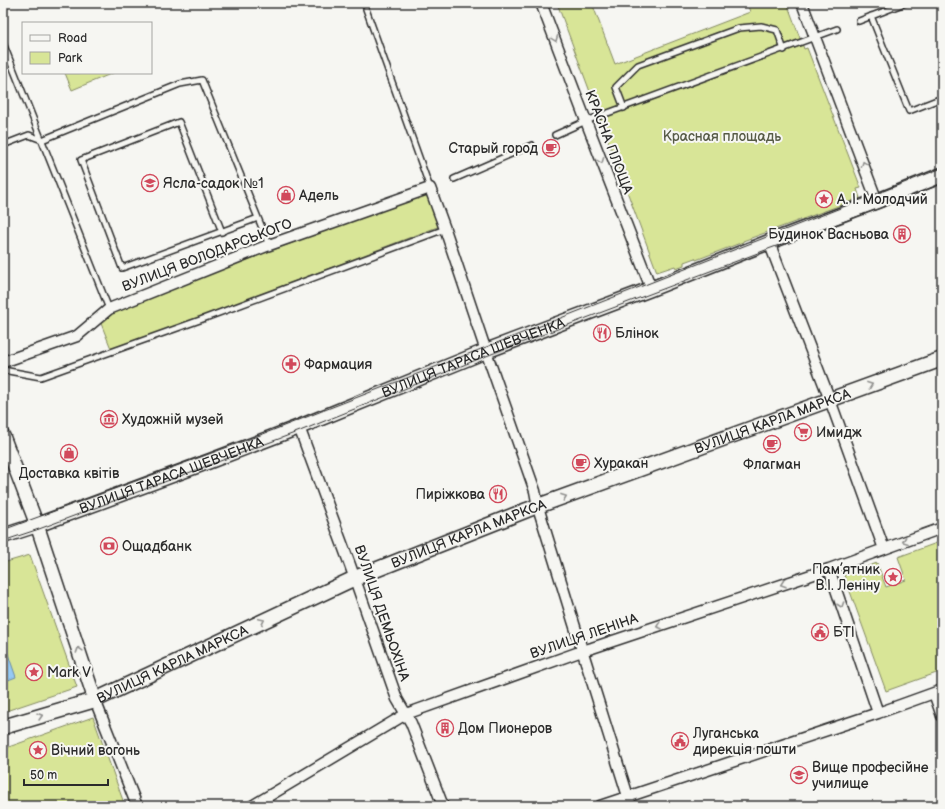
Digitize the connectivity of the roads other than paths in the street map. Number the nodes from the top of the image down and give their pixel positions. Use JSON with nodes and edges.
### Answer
{"nodes":[{"id":1,"x":541,"y":3,"type":"edge"},
{"id":2,"x":802,"y":3,"type":"edge"},
{"id":3,"x":905,"y":3,"type":"edge"},
{"id":4,"x":366,"y":9,"type":"dead end"},
{"id":5,"x":871,"y":16,"type":"junction"},
{"id":6,"x":859,"y":21,"type":"dead end"},
{"id":7,"x":837,"y":29,"type":"dead end"},
{"id":8,"x":815,"y":38,"type":"junction"},
{"id":9,"x":3,"y":43,"type":"edge"},
{"id":10,"x":784,"y":50,"type":"junction"},
{"id":11,"x":942,"y":98,"type":"edge"},
{"id":12,"x":624,"y":108,"type":"junction"},
{"id":13,"x":586,"y":121,"type":"junction"},
{"id":14,"x":555,"y":135,"type":"dead end"},
{"id":15,"x":42,"y":140,"type":"junction"},
{"id":16,"x":3,"y":145,"type":"edge"},
{"id":17,"x":532,"y":145,"type":"dead end"},
{"id":18,"x":942,"y":175,"type":"edge"},
{"id":19,"x":454,"y":179,"type":"dead end"},
{"id":20,"x":430,"y":188,"type":"junction"},
{"id":21,"x":877,"y":201,"type":"junction"},
{"id":22,"x":258,"y":218,"type":"junction"},
{"id":23,"x":445,"y":228,"type":"junction"},
{"id":24,"x":222,"y":232,"type":"junction"},
{"id":25,"x":769,"y":242,"type":"junction"},
{"id":26,"x":269,"y":245,"type":"junction"},
{"id":27,"x":648,"y":290,"type":"junction"},
{"id":28,"x":109,"y":309,"type":"junction"},
{"id":29,"x":486,"y":351,"type":"junction"},
{"id":30,"x":942,"y":359,"type":"edge"},
{"id":31,"x":3,"y":362,"type":"edge"},
{"id":32,"x":3,"y":370,"type":"edge"},
{"id":33,"x":830,"y":400,"type":"junction"},
{"id":34,"x":299,"y":427,"type":"junction"},
{"id":35,"x":3,"y":436,"type":"edge"},
{"id":36,"x":538,"y":507,"type":"junction"},
{"id":37,"x":37,"y":524,"type":"junction"},
{"id":38,"x":942,"y":528,"type":"edge"},
{"id":39,"x":3,"y":536,"type":"edge"},
{"id":40,"x":884,"y":549,"type":"junction"},
{"id":41,"x":829,"y":569,"type":"junction"},
{"id":42,"x":355,"y":578,"type":"junction"},
{"id":43,"x":582,"y":650,"type":"junction"},
{"id":44,"x":938,"y":691,"type":"edge"},
{"id":45,"x":95,"y":700,"type":"junction"},
{"id":46,"x":878,"y":713,"type":"junction"},
{"id":47,"x":406,"y":714,"type":"junction"},
{"id":48,"x":942,"y":716,"type":"edge"},
{"id":49,"x":3,"y":727,"type":"edge"},
{"id":50,"x":630,"y":801,"type":"edge"},
{"id":51,"x":137,"y":806,"type":"edge"},
{"id":52,"x":252,"y":806,"type":"edge"},
{"id":53,"x":443,"y":806,"type":"edge"},
{"id":54,"x":600,"y":806,"type":"edge"}],
"edges":[{"from":1,"to":13,"type":"street","name":"КРАСНА ПЛОЩА","one_way":true},
{"from":2,"to":8,"type":"street"},
{"from":3,"to":5,"type":"lane"},
{"from":4,"to":20,"type":"lane"},
{"from":5,"to":6,"type":"lane"},
{"from":5,"to":11,"type":"lane"},
{"from":7,"to":8,"type":"lane"},
{"from":8,"to":10,"type":"lane"},
{"from":21,"to":8,"type":"street","one_way":true},
{"from":9,"to":15,"type":"lane"},
{"from":10,"to":12,"type":"lane"},
{"from":10,"to":12,"type":"lane"},
{"from":12,"to":13,"type":"lane"},
{"from":13,"to":14,"type":"lane"},
{"from":13,"to":27,"type":"street","name":"КРАСНА ПЛОЩА","one_way":true},
{"from":15,"to":16,"type":"lane"},
{"from":15,"to":22,"type":"lane"},
{"from":15,"to":28,"type":"lane"},
{"from":17,"to":19,"type":"lane"},
{"from":18,"to":21,"type":"main road","name":"ВУЛИЦЯ ТАРАСА ШЕВЧЕНКА"},
{"from":20,"to":23,"type":"street"},
{"from":20,"to":26,"type":"street","name":"ВУЛИЦЯ ВОЛОДАРСЬКОГО"},
{"from":21,"to":25,"type":"main road","name":"ВУЛИЦЯ ТАРАСА ШЕВЧЕНКА"},
{"from":22,"to":24,"type":"lane"},
{"from":22,"to":26,"type":"lane"},
{"from":23,"to":29,"type":"street"},
{"from":23,"to":32,"type":"lane"},
{"from":24,"to":24,"type":"lane"},
{"from":25,"to":27,"type":"main road","name":"ВУЛИЦЯ ТАРАСА ШЕВЧЕНКА"},
{"from":25,"to":33,"type":"street"},
{"from":26,"to":28,"type":"street","name":"ВУЛИЦЯ ВОЛОДАРСЬКОГО"},
{"from":27,"to":29,"type":"main road","name":"ВУЛИЦЯ ТАРАСА ШЕВЧЕНКА"},
{"from":28,"to":31,"type":"street","name":"ВУЛИЦЯ ВОЛОДАРСЬКОГО"},
{"from":29,"to":34,"type":"main road","name":"ВУЛИЦЯ ТАРАСА ШЕВЧЕНКА"},
{"from":29,"to":36,"type":"street"},
{"from":33,"to":30,"type":"main road","name":"ВУЛИЦЯ КАРЛА МАРКСА","one_way":true},
{"from":36,"to":33,"type":"main road","name":"ВУЛИЦЯ КАРЛА МАРКСА","one_way":true},
{"from":33,"to":40,"type":"street"},
{"from":34,"to":37,"type":"main road","name":"ВУЛИЦЯ ТАРАСА ШЕВЧЕНКА"},
{"from":34,"to":42,"type":"street","name":"ВУЛИЦЯ ДЕМЬОХІНА"},
{"from":35,"to":37,"type":"street"},
{"from":36,"to":42,"type":"main road","name":"ВУЛИЦЯ КАРЛА МАРКСА"},
{"from":36,"to":43,"type":"street"},
{"from":37,"to":39,"type":"main road","name":"ВУЛИЦЯ ТАРАСА ШЕВЧЕНКА"},
{"from":45,"to":37,"type":"street","one_way":true},
{"from":38,"to":40,"type":"street","name":"ВУЛИЦЯ ЛЕНІНА","one_way":true},
{"from":40,"to":41,"type":"street","name":"ВУЛИЦЯ ЛЕНІНА"},
{"from":41,"to":43,"type":"street","name":"ВУЛИЦЯ ЛЕНІНА","one_way":true},
{"from":41,"to":46,"type":"street","one_way":true},
{"from":45,"to":42,"type":"main road","name":"ВУЛИЦЯ КАРЛА МАРКСА","one_way":true},
{"from":42,"to":47,"type":"street","name":"ВУЛИЦЯ ДЕМЬОХІНА"},
{"from":43,"to":47,"type":"street","name":"ВУЛИЦЯ ЛЕНІНА"},
{"from":43,"to":50,"type":"street"},
{"from":44,"to":46,"type":"street"},
{"from":44,"to":48,"type":"street"},
{"from":49,"to":45,"type":"main road","name":"ВУЛИЦЯ КАРЛА МАРКСА","one_way":true},
{"from":45,"to":51,"type":"street"},
{"from":46,"to":50,"type":"street"},
{"from":47,"to":52,"type":"street","name":"ВУЛИЦЯ ЛЕНІНА"},
{"from":47,"to":53,"type":"street","name":"ВУЛИЦЯ ДЕМЬОХІНА"},
{"from":50,"to":54,"type":"street"}]}
